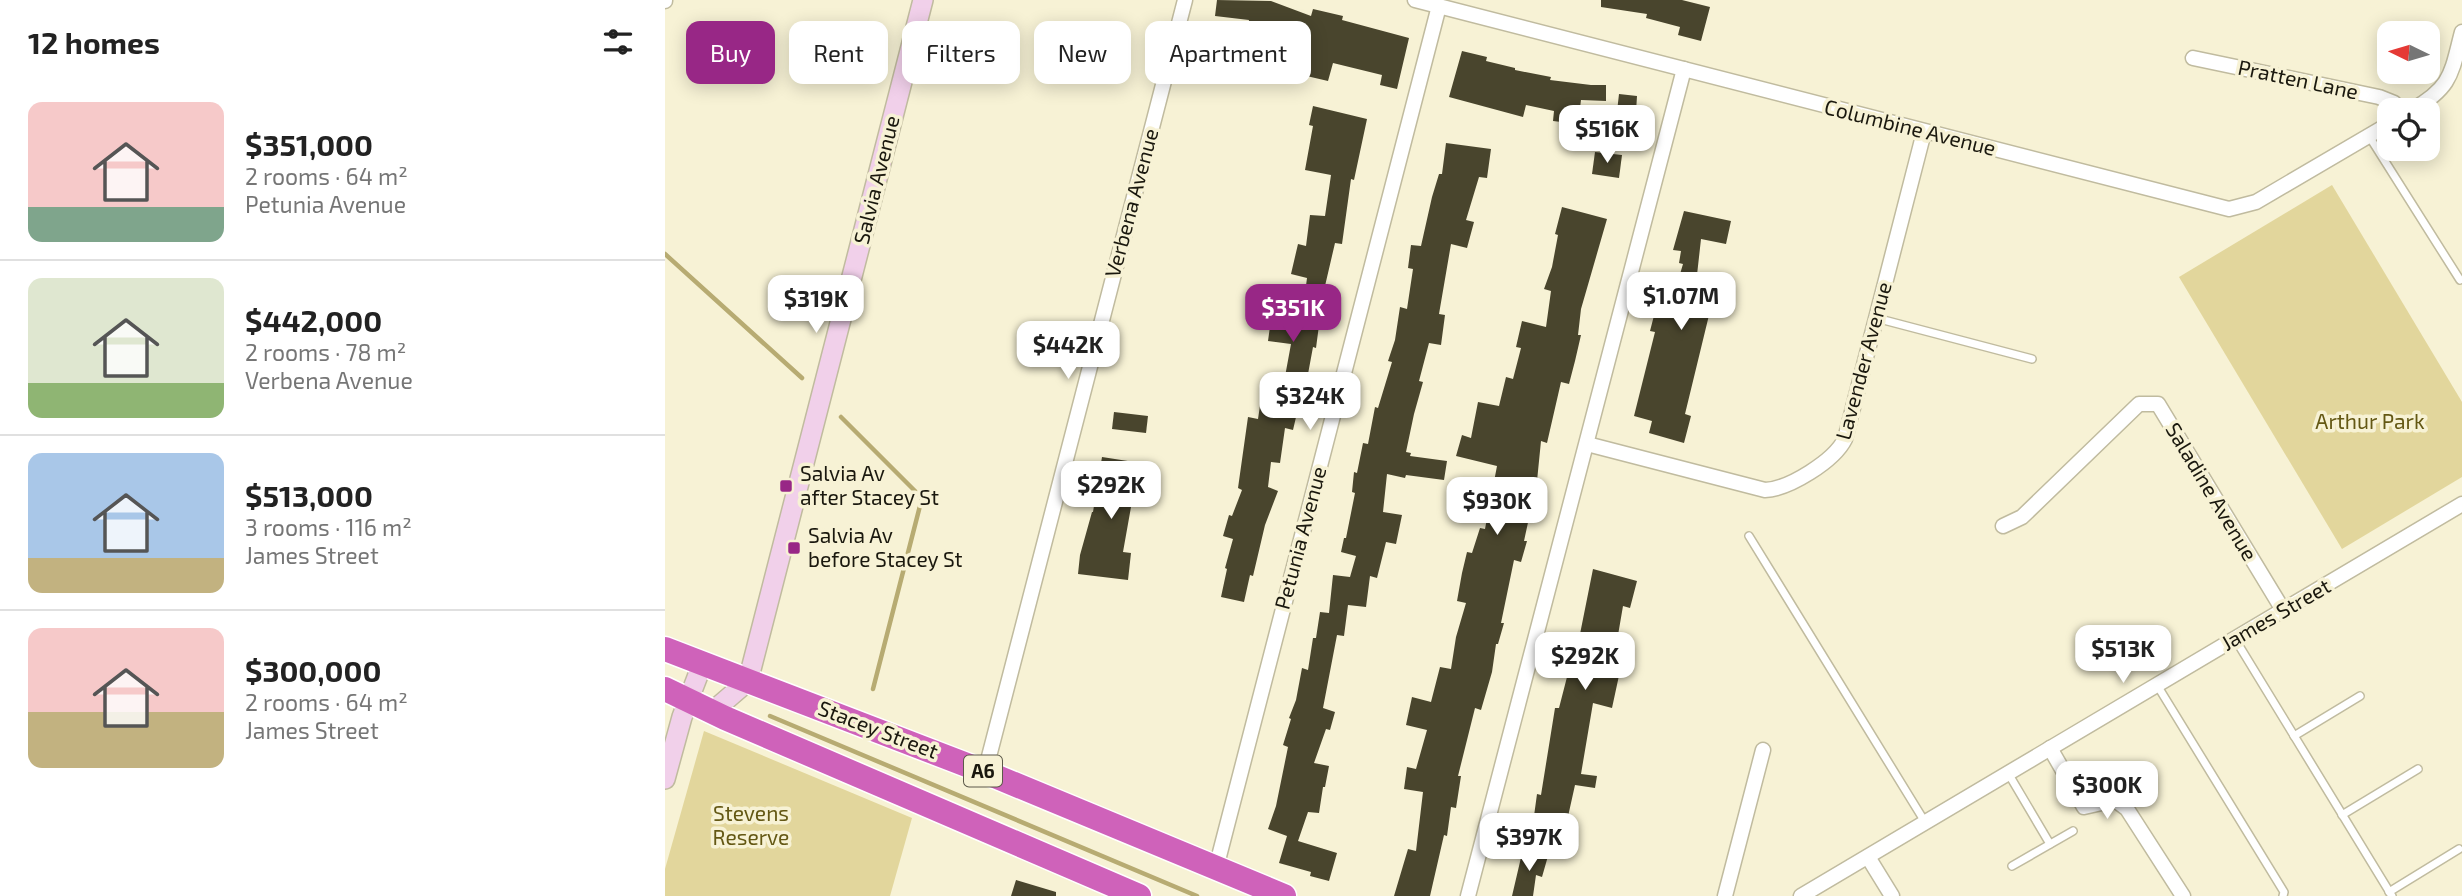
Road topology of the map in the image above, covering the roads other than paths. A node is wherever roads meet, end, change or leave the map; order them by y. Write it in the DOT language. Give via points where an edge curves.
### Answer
graph roads {
  1 [pos="923,0"];
  2 [pos="1185,0"];
  3 [pos="1415,0"];
  4 [pos="1439,6"];
  5 [pos="2462,32"];
  6 [pos="2193,58"];
  7 [pos="1684,69"];
  8 [pos="2382,98"];
  9 [pos="2429,98"];
  10 [pos="1924,131"];
  11 [pos="2377,131"];
  12 [pos="2369,136"];
  13 [pos="2460,280"];
  14 [pos="1876,318"];
  15 [pos="2032,359"];
  16 [pos="1587,444"];
  17 [pos="2462,504"];
  18 [pos="2003,526"];
  19 [pos="1749,536"];
  20 [pos="2283,610"];
  21 [pos="2234,639"];
  22 [pos="665,649"];
  23 [pos="703,662"];
  24 [pos="748,681"];
  25 [pos="2157,685"];
  26 [pos="665,689"];
  27 [pos="2360,696"];
  28 [pos="688,700"];
  29 [pos="712,712"];
  30 [pos="2294,736"];
  31 [pos="2050,748"];
  32 [pos="1763,750"];
  33 [pos="2418,769"];
  34 [pos="985,772"];
  35 [pos="2008,774"];
  36 [pos="665,779"];
  37 [pos="2342,815"];
  38 [pos="1926,823"];
  39 [pos="2073,831"];
  40 [pos="2050,844"];
  41 [pos="2459,849"];
  42 [pos="1868,857"];
  43 [pos="2012,866"];
  44 [pos="1216,867"];
  45 [pos="2390,894"];
  46 [pos="1139,896"];
  47 [pos="1284,896"];
  48 [pos="1468,896"];
  49 [pos="1725,896"];
  50 [pos="1801,896"];
  51 [pos="1892,896"];
  52 [pos="2183,896"];
  53 [pos="2283,896"];
  1 -- 24 [label="street, Salvia Avenue"];
  2 -- 34 [label="street, Verbena Avenue"];
  3 -- 4 [label="street, Columbine Avenue"];
  4 -- 7 [label="street, Columbine Avenue"];
  4 -- 44 [label="street, Petunia Avenue"];
  5 -- 9 [label="street" via="2451,74"];
  6 -- 8 [label="street, Pratten Lane"];
  7 -- 10 [label="street, Columbine Avenue"];
  7 -- 16 [label="street"];
  10 -- 12 [label="street, Columbine Avenue" via="2229,209 2256,202"];
  10 -- 14 [label="street, Lavender Avenue"];
  11 -- 12 [label="street, Columbine Avenue"];
  12 -- 13 [label="lane"];
  14 -- 15 [label="lane"];
  14 -- 16 [label="street, Lavender Avenue" via="1840,449 1782,488 1757,489"];
  16 -- 48 [label="street"];
  17 -- 20 [label="street, James Street"];
  18 -- 20 [label="street, Saladine Avenue" via="2022,517 2139,404 2158,404"];
  19 -- 38 [label="lane"];
  20 -- 21 [label="street, James Street"];
  21 -- 25 [label="street, James Street"];
  21 -- 30 [label="lane"];
  22 -- 23 [label="highway, Stacey Street / A6"];
  23 -- 24 [label="highway, Stacey Street / A6"];
  23 -- 28 [label="street"];
  24 -- 29 [label="street"];
  24 -- 34 [label="highway, Stacey Street / A6"];
  25 -- 31 [label="street, James Street"];
  25 -- 53 [label="lane"];
  26 -- 28 [label="highway, A6"];
  27 -- 30 [label="lane"];
  28 -- 29 [label="highway, A6"];
  28 -- 36 [label="street"];
  29 -- 46 [label="highway, A6"];
  30 -- 37 [label="lane"];
  31 -- 35 [label="street, James Street"];
  31 -- 52 [label="street" via="2084,807 2115,800 2127,809"];
  32 -- 49 [label="street"];
  33 -- 37 [label="lane"];
  34 -- 44 [label="highway, Stacey Street / A6"];
  35 -- 38 [label="street, James Street"];
  35 -- 40 [label="lane"];
  37 -- 45 [label="lane"];
  38 -- 42 [label="street, James Street"];
  39 -- 40 [label="lane"];
  40 -- 43 [label="lane"];
  41 -- 45 [label="lane"];
  42 -- 50 [label="street, James Street"];
  42 -- 51 [label="street"];
  44 -- 47 [label="highway, Stacey Street / A6"];
}
